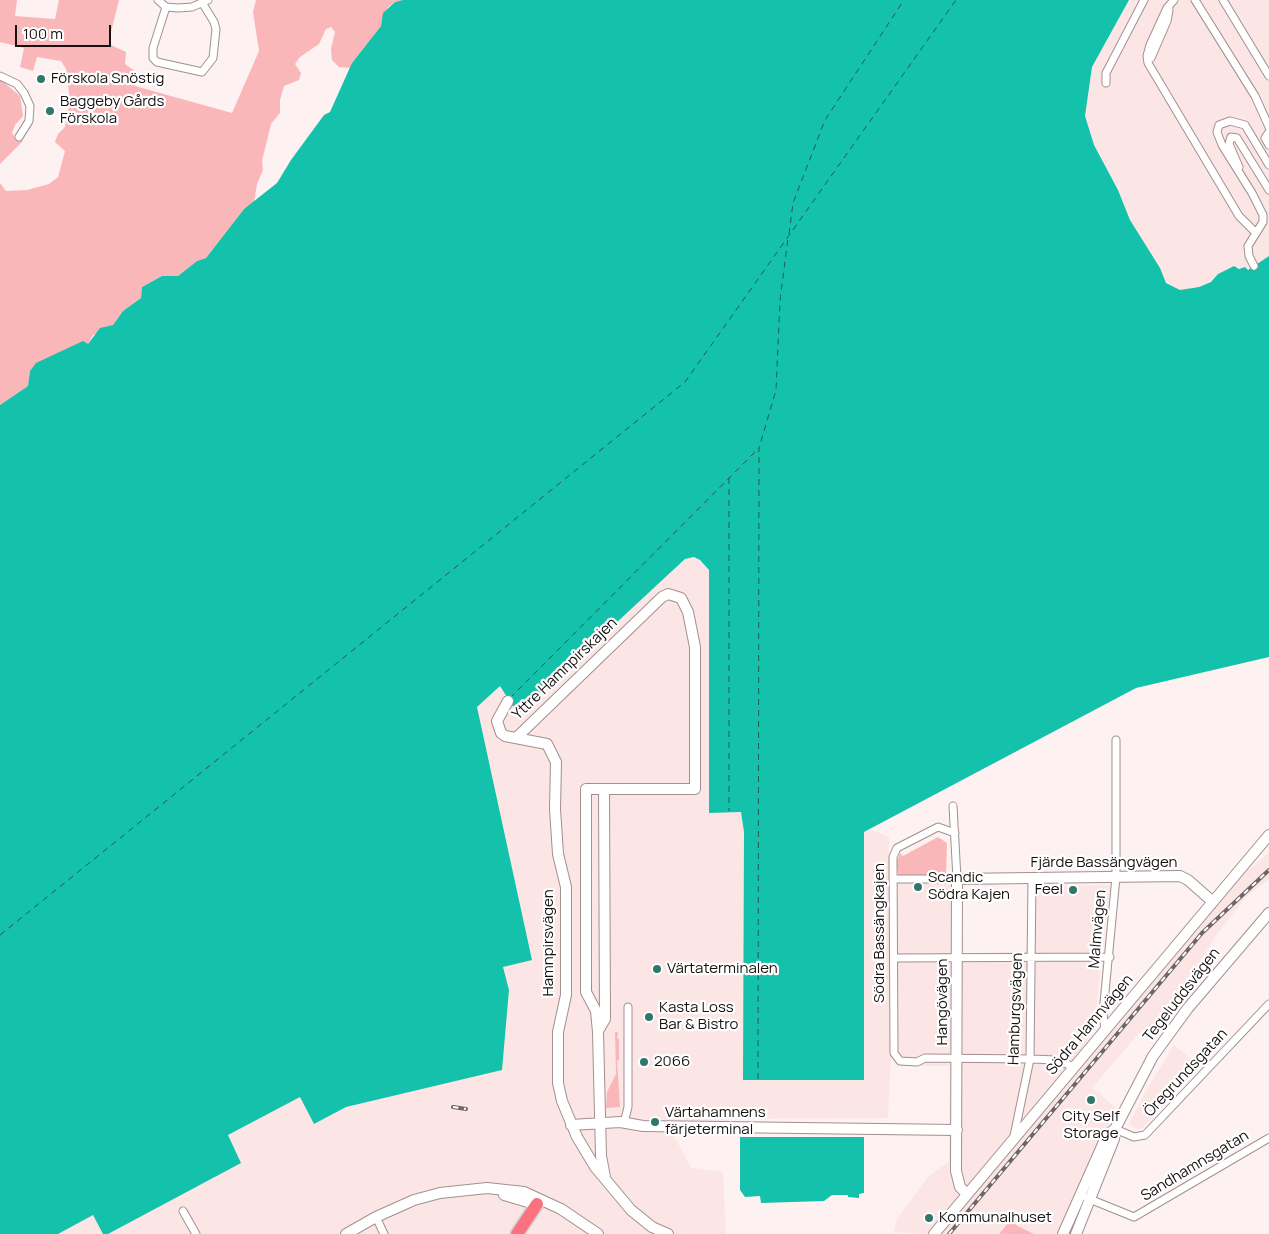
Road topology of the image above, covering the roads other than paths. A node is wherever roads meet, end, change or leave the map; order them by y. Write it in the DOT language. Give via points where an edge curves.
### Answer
graph roads {
  1 [pos="158,0"];
  2 [pos="1144,0"];
  3 [pos="1173,0"];
  4 [pos="1195,0"];
  5 [pos="1222,0"];
  6 [pos="206,2"];
  7 [pos="166,7"];
  8 [pos="0,76"];
  9 [pos="1269,76"];
  10 [pos="1106,83"];
  11 [pos="1269,127"];
  12 [pos="1267,135"];
  13 [pos="19,136"];
  14 [pos="1269,145"];
  15 [pos="1269,165"];
  16 [pos="1242,176"];
  17 [pos="1269,190"];
  18 [pos="1256,233"];
  19 [pos="1254,266"];
  20 [pos="508,700"];
  21 [pos="516,738"];
  22 [pos="1116,740"];
  23 [pos="604,789"];
  24 [pos="695,789"];
  25 [pos="953,806"];
  26 [pos="955,833"];
  27 [pos="1269,835"];
  28 [pos="1116,877"];
  29 [pos="1032,878"];
  30 [pos="894,879"];
  31 [pos="957,879"];
  32 [pos="1213,902"];
  33 [pos="1269,913"];
  34 [pos="1032,957"];
  35 [pos="1110,957"];
  36 [pos="894,958"];
  37 [pos="958,958"];
  38 [pos="1269,1004"];
  39 [pos="628,1006"];
  40 [pos="1105,1031"];
  41 [pos="598,1032"];
  42 [pos="958,1058"];
  43 [pos="1030,1059"];
  44 [pos="1074,1067"];
  45 [pos="620,1122"];
  46 [pos="571,1125"];
  47 [pos="601,1125"];
  48 [pos="1115,1129"];
  49 [pos="958,1130"];
  50 [pos="576,1137"];
  51 [pos="1269,1138"];
  52 [pos="1014,1139"];
  53 [pos="605,1177"];
  54 [pos="967,1194"];
  55 [pos="1079,1194"];
  56 [pos="1090,1199"];
  57 [pos="539,1202"];
  58 [pos="183,1211"];
  59 [pos="376,1217"];
  60 [pos="196,1234"];
  61 [pos="346,1234"];
  62 [pos="384,1234"];
  63 [pos="517,1234"];
  64 [pos="590,1234"];
  65 [pos="598,1234"];
  66 [pos="667,1234"];
  67 [pos="934,1234"];
  68 [pos="1063,1234"];
  69 [pos="1076,1234"];
  1 -- 7 [label="street"];
  2 -- 10 [label="street" via="1106,72"];
  3 -- 18 [label="street" via="1148,52 1148,63 1239,216"];
  4 -- 11 [label="street" via="1255,96"];
  5 -- 9 [label="street"];
  6 -- 7 [label="street" via="192,7"];
  6 -- 7 [label="street" via="216,29 213,58 202,72 157,62 153,58"];
  8 -- 13 [label="street" via="17,84 30,106 29,121"];
  12 -- 14 [label="street"];
  15 -- 16 [label="street" via="1245,125 1224,122 1219,125 1219,139"];
  16 -- 17 [label="street" via="1229,144 1230,137 1237,138"];
  16 -- 18 [label="street" via="1263,216"];
  18 -- 19 [label="street" via="1248,246"];
  20 -- 21 [label="main road, Yttre Hamnpirskajen" via="499,714 498,726 505,736"];
  21 -- 24 [label="main road, Yttre Hamnpirskajen" via="662,597 677,595 688,612 695,647"];
  21 -- 46 [label="main road, Hamnpirsvägen" via="544,743 550,747 556,762 558,854 566,887 566,995 558,1032 558,1083"];
  22 -- 28 [label="street, Malmvägen"];
  23 -- 24 [label="main road, Hamnpirsvägen"];
  23 -- 41 [label="main road, Hamnpirsvägen" via="605,1019"];
  23 -- 41 [label="main road, Hamnpirsvägen" via="586,789 586,992 596,1011"];
  25 -- 26 [label="street, Hangövägen"];
  26 -- 30 [label="street, Södra Bassängkajen" via="938,827 897,848 893,856"];
  26 -- 31 [label="street, Hangövägen"];
  27 -- 32 [label="main road, Södra Hamnvägen"];
  28 -- 29 [label="main road, Fjärde Bassängvägen"];
  28 -- 32 [label="main road, Fjärde Bassängvägen" via="1180,876"];
  28 -- 35 [label="street, Malmvägen"];
  29 -- 31 [label="main road, Fjärde Bassängvägen"];
  29 -- 34 [label="street, Hamburgsvägen"];
  30 -- 31 [label="street"];
  30 -- 36 [label="street, Södra Bassängkajen"];
  31 -- 37 [label="main road, Hangövägen"];
  32 -- 40 [label="main road, Södra Hamnvägen"];
  33 -- 48 [label="main road, Tegeluddsvägen" via="1172,1028"];
  34 -- 35 [label="street"];
  34 -- 37 [label="street"];
  34 -- 43 [label="street, Hamburgsvägen"];
  35 -- 40 [label="street, Malmvägen" via="1103,1013"];
  36 -- 37 [label="street"];
  36 -- 42 [label="street, Södra Bassängkajen" via="894,1053 900,1061 909,1062 925,1058"];
  37 -- 42 [label="main road, Hangövägen"];
  38 -- 48 [label="street, Öregrundsgatan" via="1145,1136 1134,1137"];
  39 -- 45 [label="street" via="628,1107 625,1119"];
  40 -- 44 [label="main road, Södra Hamnvägen"];
  41 -- 47 [label="main road, Hamnpirsvägen"];
  42 -- 43 [label="street"];
  42 -- 49 [label="main road, Hangövägen"];
  43 -- 44 [label="street" via="1055,1060"];
  43 -- 52 [label="street, Hamburgsvägen"];
  44 -- 52 [label="main road, Södra Hamnvägen"];
  45 -- 47 [label="main road"];
  45 -- 49 [label="main road" via="643,1126"];
  46 -- 47 [label="main road"];
  46 -- 50 [label="main road, Hamnpirsvägen"];
  47 -- 50 [label="main road"];
  47 -- 53 [label="main road, Hamnpirsvägen" via="600,1156"];
  48 -- 55 [label="main road, Tegeluddsvägen" via="1107,1135"];
  48 -- 56 [label="main road, Tegeluddsvägen"];
  49 -- 54 [label="main road, Hangövägen" via="958,1180"];
  50 -- 53 [label="main road, Hamnpirsvägen"];
  51 -- 56 [label="street, Sandhamnsgatan" via="1134,1217"];
  52 -- 54 [label="main road, Södra Hamnvägen"];
  53 -- 66 [label="main road, Hamnpirsvägen" via="631,1210"];
  54 -- 67 [label="main road, Södra Hamnvägen"];
  55 -- 56 [label="street"];
  55 -- 68 [label="main road, Tegeluddsvägen"];
  56 -- 69 [label="main road, Tegeluddsvägen"];
  57 -- 59 [label="main road" via="466,1190 425,1197"];
  57 -- 63 [label="highway"];
  57 -- 64 [label="main road"];
  57 -- 65 [label="main road" via="561,1209"];
  58 -- 60 [label="street"];
  59 -- 61 [label="main road"];
  59 -- 62 [label="street"];
}
